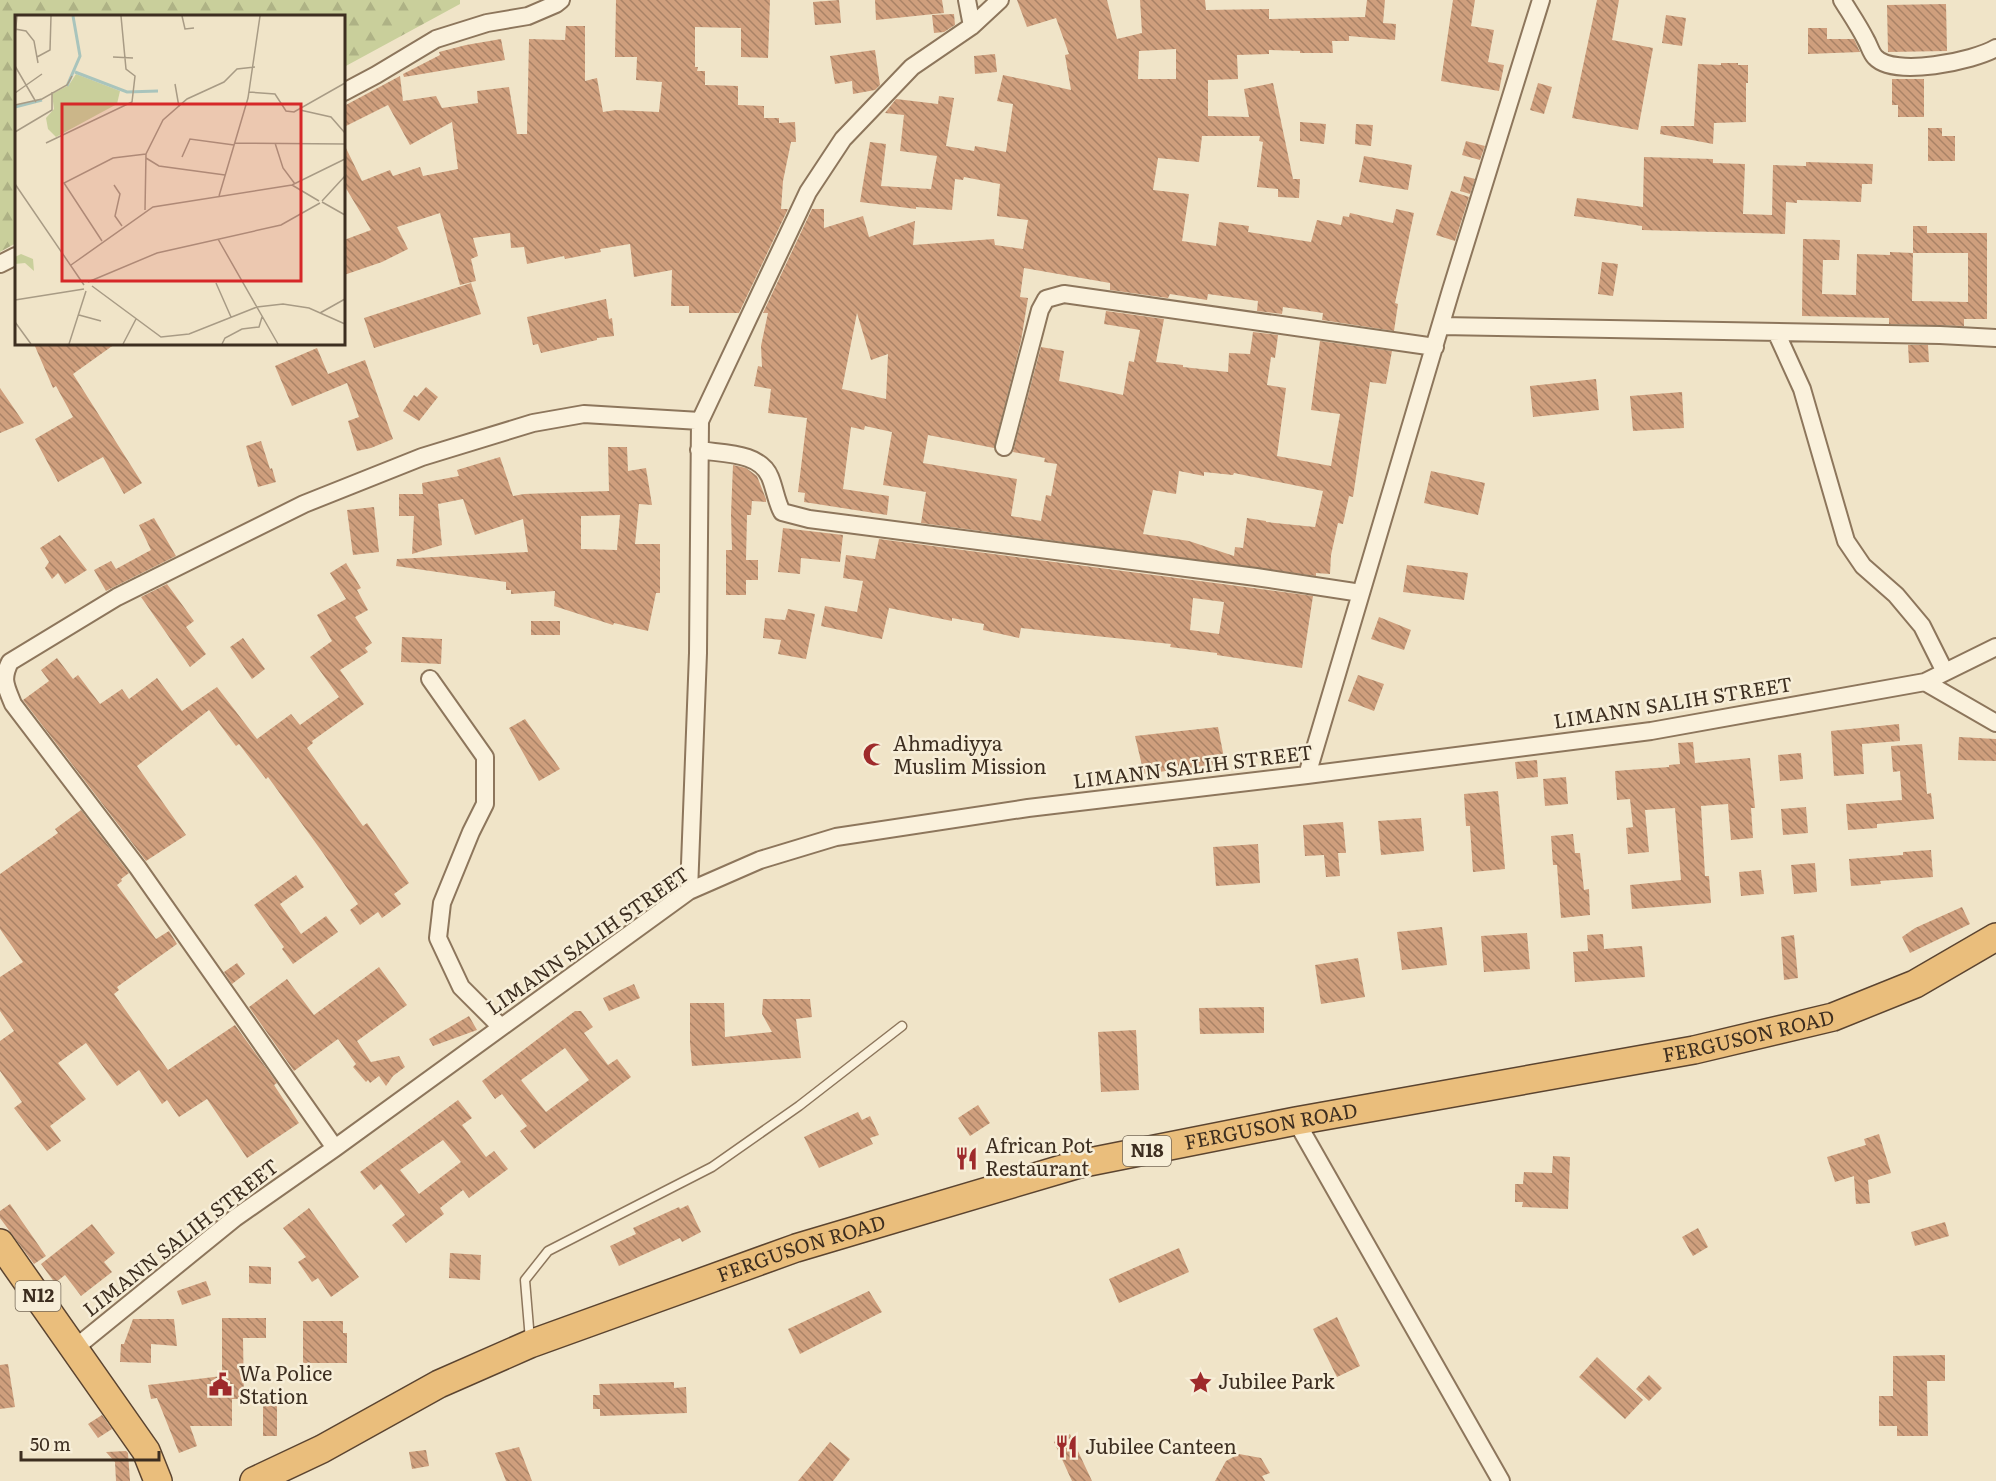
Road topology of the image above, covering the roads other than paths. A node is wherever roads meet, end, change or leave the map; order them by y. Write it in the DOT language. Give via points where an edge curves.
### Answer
graph roads {
  1 [pos="561,0"];
  2 [pos="967,0"];
  3 [pos="1000,0"];
  4 [pos="1541,0"];
  5 [pos="1842,0"];
  6 [pos="972,26"];
  7 [pos="1994,53"];
  8 [pos="345,91"];
  9 [pos="15,256"];
  10 [pos="0,264"];
  11 [pos="1441,326"];
  12 [pos="1776,332"];
  13 [pos="1996,338"];
  14 [pos="1435,347"];
  15 [pos="700,421"];
  16 [pos="1005,447"];
  17 [pos="699,450"];
  18 [pos="1361,593"];
  19 [pos="1996,647"];
  20 [pos="1945,672"];
  21 [pos="430,680"];
  22 [pos="1924,682"];
  23 [pos="1996,723"];
  24 [pos="1307,775"];
  25 [pos="689,891"];
  26 [pos="1996,937"];
  27 [pos="902,1026"];
  28 [pos="501,1027"];
  29 [pos="1296,1121"];
  30 [pos="335,1148"];
  31 [pos="0,1243"];
  32 [pos="530,1344"];
  33 [pos="75,1348"];
  34 [pos="322,1449"];
  35 [pos="146,1451"];
  36 [pos="158,1481"];
  37 [pos="177,1481"];
  38 [pos="254,1481"];
  39 [pos="287,1481"];
  40 [pos="1501,1481"];
  1 -- 8 [label="street" via="528,16 487,23 436,39"];
  2 -- 6 [label="street"];
  3 -- 6 [label="street"];
  4 -- 11 [label="street"];
  5 -- 7 [label="street" via="1874,57 1886,64 1938,65"];
  6 -- 15 [label="street" via="912,67 843,139 808,192"];
  9 -- 10 [label="street"];
  11 -- 12 [label="street"];
  11 -- 14 [label="street"];
  12 -- 13 [label="street"];
  12 -- 20 [label="street" via="1802,389 1846,541 1863,566 1896,595 1922,626"];
  14 -- 16 [label="street" via="1064,294 1046,299 1040,310"];
  14 -- 18 [label="street"];
  15 -- 17 [label="street"];
  15 -- 30 [label="street" via="584,414 533,423 422,457 293,509 117,597 10,662 4,675 13,704 138,868"];
  17 -- 18 [label="street" via="752,458 763,465 770,477 782,512 809,519"];
  17 -- 25 [label="street" via="698,653"];
  18 -- 24 [label="street"];
  19 -- 20 [label="street, LIMANN SALIH STREET"];
  20 -- 22 [label="street, LIMANN SALIH STREET"];
  21 -- 28 [label="street" via="484,757 484,804 442,903 438,938 461,987"];
  22 -- 23 [label="street"];
  22 -- 24 [label="street, LIMANN SALIH STREET" via="1651,731"];
  24 -- 25 [label="street, LIMANN SALIH STREET" via="1028,808 836,837 760,860"];
  25 -- 28 [label="street, LIMANN SALIH STREET"];
  26 -- 29 [label="highway, FERGUSON ROAD / N18" via="1915,984 1833,1017 1694,1050"];
  27 -- 32 [label="lane" via="712,1167 548,1251 525,1280"];
  28 -- 30 [label="street, LIMANN SALIH STREET"];
  29 -- 32 [label="highway, FERGUSON ROAD / N18" via="1068,1168 796,1248"];
  29 -- 40 [label="street"];
  30 -- 33 [label="street, LIMANN SALIH STREET" via="235,1218"];
  31 -- 33 [label="highway, N12"];
  32 -- 34 [label="highway, FERGUSON ROAD / N18" via="440,1384"];
  33 -- 35 [label="highway, N12"];
  34 -- 38 [label="highway, FERGUSON ROAD / N18"];
  34 -- 39 [label="highway, FERGUSON ROAD / N18"];
  35 -- 36 [label="highway, N12"];
  35 -- 37 [label="highway, N12"];
}
